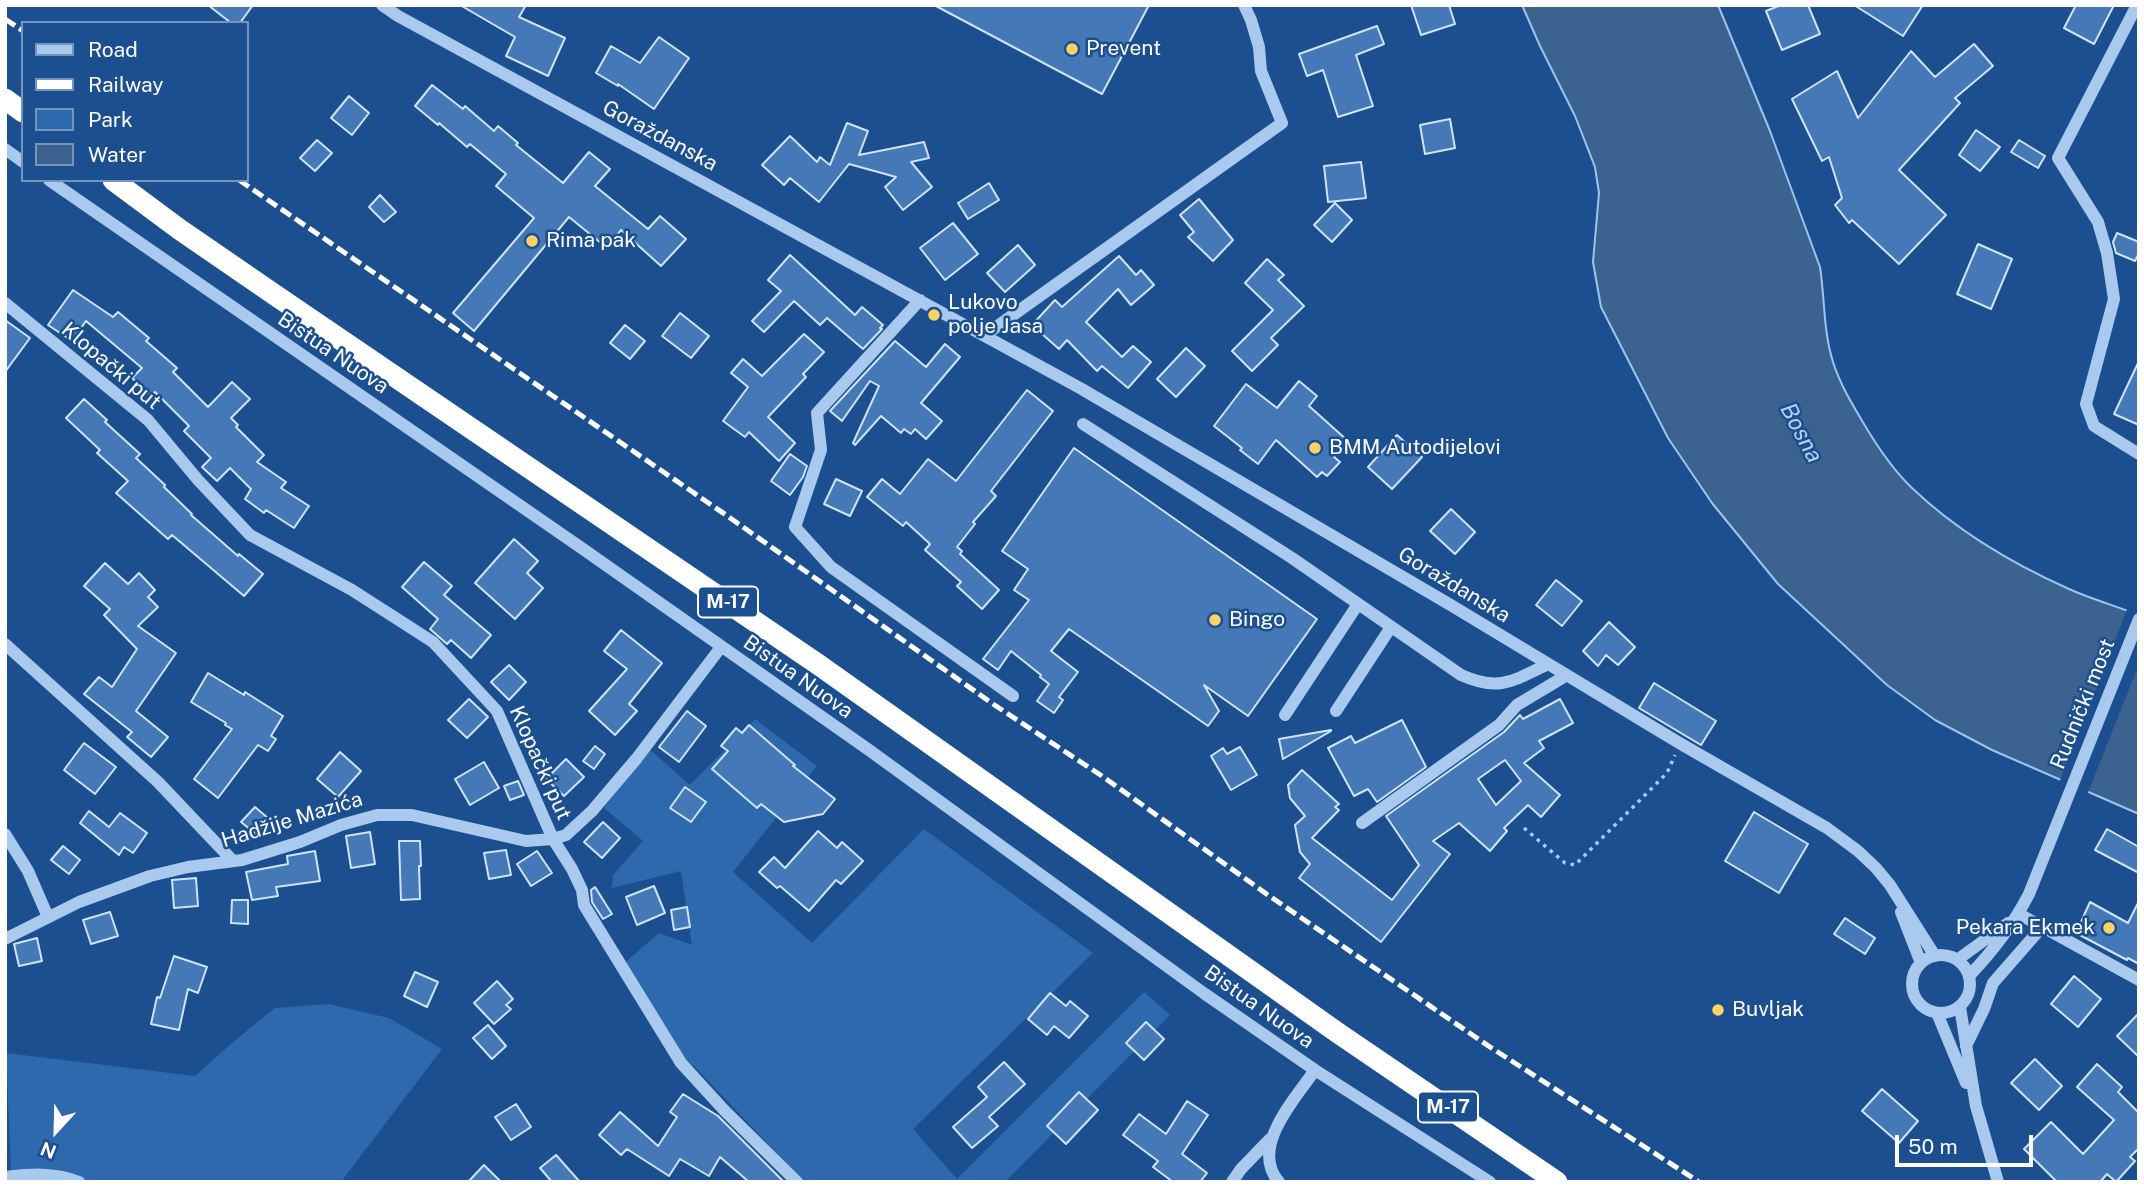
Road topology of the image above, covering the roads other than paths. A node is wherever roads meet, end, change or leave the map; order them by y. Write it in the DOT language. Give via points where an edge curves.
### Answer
graph roads {
  1 [pos="382,5"];
  2 [pos="407,5"];
  3 [pos="1244,5"];
  4 [pos="2137,5"];
  5 [pos="398,16"];
  6 [pos="5,99"];
  7 [pos="21,111"];
  8 [pos="5,149"];
  9 [pos="21,161"];
  10 [pos="52,182"];
  11 [pos="116,182"];
  12 [pos="920,300"];
  13 [pos="5,303"];
  14 [pos="985,335"];
  15 [pos="1083,424"];
  16 [pos="2139,454"];
  17 [pos="1358,604"];
  18 [pos="2139,620"];
  19 [pos="1391,627"];
  20 [pos="5,644"];
  21 [pos="721,647"];
  22 [pos="1548,664"];
  23 [pos="1567,675"];
  24 [pos="1013,696"];
  25 [pos="1336,711"];
  26 [pos="1285,715"];
  27 [pos="1362,823"];
  28 [pos="5,834"];
  29 [pos="553,839"];
  30 [pos="233,861"];
  31 [pos="1890,885"];
  32 [pos="2019,914"];
  33 [pos="48,917"];
  34 [pos="2042,927"];
  35 [pos="5,939"];
  36 [pos="1935,956"];
  37 [pos="1957,960"];
  38 [pos="1921,963"];
  39 [pos="1969,976"];
  40 [pos="2139,980"];
  41 [pos="1960,1007"];
  42 [pos="1937,1013"];
  43 [pos="1966,1046"];
  44 [pos="1315,1070"];
  45 [pos="1976,1106"];
  46 [pos="1270,1139"];
  47 [pos="5,1177"];
  48 [pos="79,1182"];
  49 [pos="797,1182"];
  50 [pos="1232,1182"];
  51 [pos="1279,1182"];
  52 [pos="1490,1182"];
  53 [pos="1557,1182"];
  54 [pos="1998,1182"];
  1 -- 5 [label="street, Goraždanska"];
  2 -- 5 [label="street"];
  3 -- 14 [label="street" via="1259,47 1261,71 1282,123"];
  4 -- 16 [label="street" via="2058,158 2098,222 2114,299 2086,404 2094,426"];
  5 -- 12 [label="street, Goraždanska"];
  6 -- 7 [label="highway"];
  8 -- 9 [label="street"];
  10 -- 21 [label="street, Bistua Nuova"];
  11 -- 53 [label="highway, M-17" via="221,259 820,665 1327,1025"];
  12 -- 14 [label="street, Goraždanska"];
  12 -- 24 [label="street" via="817,413 821,450 795,527 831,567"];
  13 -- 29 [label="street, Klopački put" via="148,420 250,535 352,590 433,642 497,711"];
  14 -- 22 [label="street, Goraždanska"];
  15 -- 17 [label="street"];
  17 -- 19 [label="street"];
  17 -- 26 [label="street"];
  18 -- 32 [label="street, Rudnički most"];
  19 -- 22 [label="street" via="1478,682 1504,683"];
  19 -- 25 [label="street"];
  20 -- 30 [label="street" via="158,782"];
  21 -- 29 [label="street" via="592,811 566,835"];
  21 -- 44 [label="street, Bistua Nuova"];
  22 -- 23 [label="street, Goraždanska"];
  23 -- 27 [label="street" via="1517,705 1499,725"];
  23 -- 31 [label="street, Goraždanska" via="1827,828 1858,851"];
  28 -- 33 [label="street"];
  29 -- 30 [label="street, Hadžije Mazića" via="526,841 412,815 377,815"];
  29 -- 49 [label="street, Klopački put" via="582,890 584,905 681,1063"];
  30 -- 33 [label="street, Hadžije Mazića" via="150,876"];
  31 -- 36 [label="street, Goraždanska"];
  31 -- 38 [label="street, Goraždanska"];
  32 -- 34 [label="street"];
  32 -- 37 [label="street"];
  32 -- 39 [label="street"];
  33 -- 35 [label="street, Hadžije Mazića"];
  34 -- 40 [label="street"];
  34 -- 43 [label="street" via="1993,983"];
  36 -- 37 [label="street"];
  36 -- 38 [label="street"];
  37 -- 39 [label="street"];
  38 -- 42 [label="street" via="1911,979 1914,998"];
  39 -- 41 [label="street" via="1968,994"];
  41 -- 42 [label="street"];
  41 -- 43 [label="street"];
  42 -- 45 [label="street"];
  43 -- 45 [label="street"];
  44 -- 46 [label="street"];
  44 -- 52 [label="street, Bistua Nuova"];
  45 -- 54 [label="street"];
  46 -- 50 [label="street"];
  46 -- 51 [label="street" via="1268,1160"];
  47 -- 48 [label="street" via="34,1174"];
}
